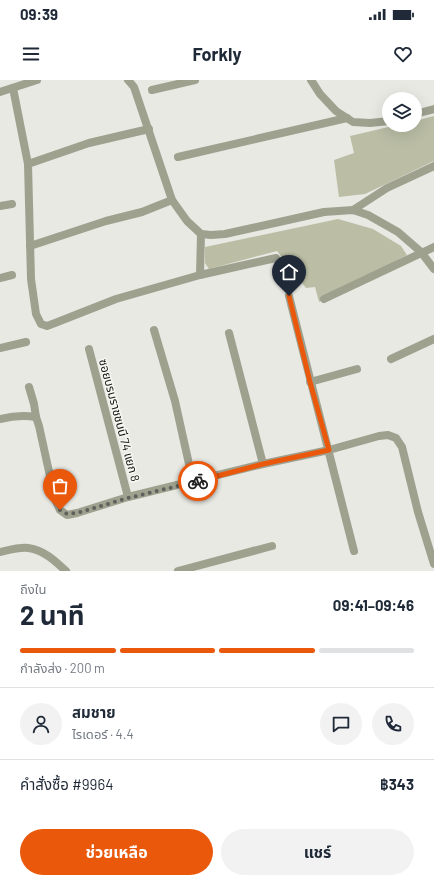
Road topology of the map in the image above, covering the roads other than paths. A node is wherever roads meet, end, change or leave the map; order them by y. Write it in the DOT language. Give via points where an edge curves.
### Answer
graph roads {
  1 [pos="37,80"];
  2 [pos="128,80"];
  3 [pos="195,80"];
  4 [pos="311,80"];
  5 [pos="13,88"];
  6 [pos="152,90"];
  7 [pos="0,92"];
  8 [pos="434,109"];
  9 [pos="422,112"];
  10 [pos="347,118"];
  11 [pos="382,122"];
  12 [pos="149,130"];
  13 [pos="178,157"];
  14 [pos="28,164"];
  15 [pos="434,166"];
  16 [pos="172,200"];
  17 [pos="12,204"];
  18 [pos="0,206"];
  19 [pos="353,210"];
  20 [pos="201,234"];
  21 [pos="30,246"];
  22 [pos="434,247"];
  23 [pos="421,252"];
  24 [pos="276,258"];
  25 [pos="434,269"];
  26 [pos="12,275"];
  27 [pos="200,275"];
  28 [pos="0,278"];
  29 [pos="289,296"];
  30 [pos="324,299"];
  31 [pos="154,330"];
  32 [pos="229,333"];
  33 [pos="434,339"];
  34 [pos="26,342"];
  35 [pos="0,348"];
  36 [pos="90,349"];
  37 [pos="390,359"];
  38 [pos="357,369"];
  39 [pos="310,382"];
  40 [pos="29,387"];
  41 [pos="36,417"];
  42 [pos="0,419"];
  43 [pos="329,450"];
  44 [pos="263,464"];
  45 [pos="193,482"];
  46 [pos="128,498"];
  47 [pos="272,546"];
  48 [pos="354,551"];
  49 [pos="0,552"];
  50 [pos="434,564"];
  51 [pos="66,571"];
  52 [pos="178,571"];
  1 -- 5 [label="street"];
  2 -- 12 [label="street" via="134,87"];
  3 -- 6 [label="street"];
  4 -- 10 [label="street" via="336,111"];
  5 -- 7 [label="street"];
  5 -- 14 [label="street"];
  8 -- 9 [label="street"];
  10 -- 11 [label="street" via="353,122"];
  10 -- 13 [label="street"];
  12 -- 14 [label="street" via="89,143"];
  12 -- 16 [label="street"];
  14 -- 21 [label="street"];
  15 -- 19 [label="street" via="387,188"];
  16 -- 20 [label="street" via="187,221"];
  16 -- 21 [label="street" via="142,212"];
  17 -- 18 [label="street"];
  19 -- 20 [label="street" via="324,212 225,234"];
  19 -- 23 [label="street" via="368,215 398,232"];
  20 -- 27 [label="street"];
  21 -- 27 [label="street" via="36,314 40,324 47,326 116,299"];
  22 -- 23 [label="street"];
  23 -- 25 [label="street"];
  23 -- 30 [label="street"];
  24 -- 27 [label="street"];
  26 -- 28 [label="street"];
  29 -- 39 [label="street"];
  31 -- 45 [label="street" via="175,401"];
  32 -- 44 [label="street"];
  33 -- 37 [label="street"];
  34 -- 35 [label="street"];
  36 -- 46 [label="street, ซอยบรมราชชนนี 74 แยก 8"];
  38 -- 39 [label="street"];
  39 -- 43 [label="street"];
  40 -- 41 [label="street"];
  41 -- 42 [label="street" via="26,415"];
  41 -- 46 [label="street" via="55,499 60,510 67,514 77,513"];
  43 -- 44 [label="street"];
  43 -- 48 [label="street"];
  43 -- 50 [label="street" via="379,436 396,438 402,447"];
  44 -- 45 [label="street"];
  45 -- 46 [label="street"];
  47 -- 52 [label="street"];
  49 -- 51 [label="street" via="27,548 42,552"];
}
